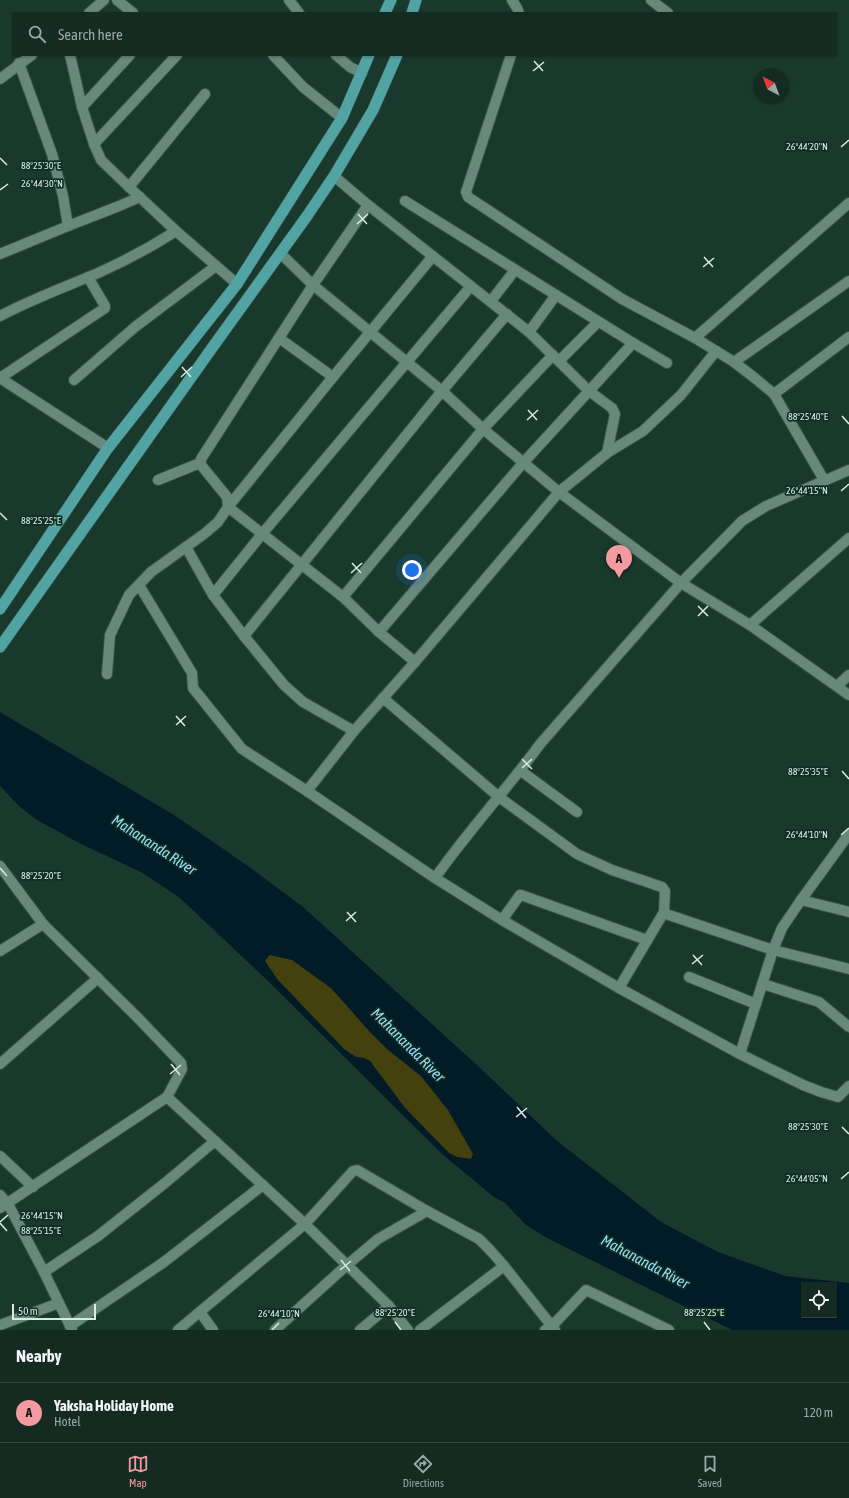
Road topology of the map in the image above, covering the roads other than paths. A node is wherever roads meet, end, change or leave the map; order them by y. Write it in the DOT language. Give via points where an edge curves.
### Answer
graph roads {
  1 [pos="117,0"];
  2 [pos="289,0"];
  3 [pos="391,0"];
  4 [pos="416,0"];
  5 [pos="512,0"];
  6 [pos="651,0"];
  7 [pos="99,2"];
  8 [pos="90,12"];
  9 [pos="132,12"];
  10 [pos="298,12"];
  11 [pos="386,12"];
  12 [pos="412,12"];
  13 [pos="519,12"];
  14 [pos="667,12"];
  15 [pos="31,56"];
  16 [pos="70,56"];
  17 [pos="129,56"];
  18 [pos="176,56"];
  19 [pos="275,56"];
  20 [pos="337,56"];
  21 [pos="369,56"];
  22 [pos="397,56"];
  23 [pos="511,56"];
  24 [pos="19,64"];
  25 [pos="362,74"];
  26 [pos="0,79"];
  27 [pos="205,94"];
  28 [pos="82,107"];
  29 [pos="342,118"];
  30 [pos="94,144"];
  31 [pos="334,176"];
  32 [pos="128,187"];
  33 [pos="140,197"];
  34 [pos="405,201"];
  35 [pos="849,203"];
  36 [pos="368,205"];
  37 [pos="68,226"];
  38 [pos="176,231"];
  39 [pos="0,254"];
  40 [pos="281,254"];
  41 [pos="433,256"];
  42 [pos="216,266"];
  43 [pos="515,270"];
  44 [pos="88,277"];
  45 [pos="849,281"];
  46 [pos="237,284"];
  47 [pos="313,285"];
  48 [pos="471,286"];
  49 [pos="556,295"];
  50 [pos="491,301"];
  51 [pos="507,314"];
  52 [pos="0,316"];
  53 [pos="598,322"];
  54 [pos="370,332"];
  55 [pos="529,332"];
  56 [pos="849,337"];
  57 [pos="279,338"];
  58 [pos="695,338"];
  59 [pos="633,343"];
  60 [pos="716,351"];
  61 [pos="556,358"];
  62 [pos="406,362"];
  63 [pos="734,362"];
  64 [pos="667,363"];
  65 [pos="333,377"];
  66 [pos="74,380"];
  67 [pos="442,391"];
  68 [pos="589,391"];
  69 [pos="774,394"];
  70 [pos="483,429"];
  71 [pos="108,448"];
  72 [pos="607,452"];
  73 [pos="200,462"];
  74 [pos="523,463"];
  75 [pos="849,470"];
  76 [pos="158,480"];
  77 [pos="824,480"];
  78 [pos="559,492"];
  79 [pos="228,507"];
  80 [pos="262,534"];
  81 [pos="849,538"];
  82 [pos="186,547"];
  83 [pos="301,564"];
  84 [pos="681,582"];
  85 [pos="139,585"];
  86 [pos="213,595"];
  87 [pos="343,597"];
  88 [pos="0,609"];
  89 [pos="750,625"];
  90 [pos="379,632"];
  91 [pos="244,636"];
  92 [pos="0,647"];
  93 [pos="415,662"];
  94 [pos="107,674"];
  95 [pos="849,675"];
  96 [pos="837,686"];
  97 [pos="849,695"];
  98 [pos="383,698"];
  99 [pos="354,731"];
  100 [pos="521,771"];
  101 [pos="307,791"];
  102 [pos="499,797"];
  103 [pos="577,812"];
  104 [pos="849,834"];
  105 [pos="0,866"];
  106 [pos="435,878"];
  107 [pos="4,879"];
  108 [pos="801,900"];
  109 [pos="664,912"];
  110 [pos="849,912"];
  111 [pos="502,920"];
  112 [pos="43,924"];
  113 [pos="647,940"];
  114 [pos="773,950"];
  115 [pos="0,951"];
  116 [pos="849,969"];
  117 [pos="690,977"];
  118 [pos="98,978"];
  119 [pos="763,984"];
  120 [pos="618,988"];
  121 [pos="756,1004"];
  122 [pos="849,1027"];
  123 [pos="740,1054"];
  124 [pos="0,1064"];
  125 [pos="849,1086"];
  126 [pos="166,1097"];
  127 [pos="215,1141"];
  128 [pos="0,1156"];
  129 [pos="263,1185"];
  130 [pos="33,1187"];
  131 [pos="0,1195"];
  132 [pos="4,1206"];
  133 [pos="427,1212"];
  134 [pos="306,1224"];
  135 [pos="347,1265"];
  136 [pos="504,1266"];
  137 [pos="44,1272"];
  138 [pos="59,1303"];
  139 [pos="389,1306"];
  140 [pos="200,1312"];
  141 [pos="0,1325"];
  142 [pos="71,1328"];
  143 [pos="551,1328"];
  144 [pos="178,1330"];
  145 [pos="213,1330"];
  146 [pos="275,1330"];
  147 [pos="360,1330"];
  148 [pos="408,1330"];
  149 [pos="420,1330"];
  150 [pos="669,1330"];
  1 -- 9 [label="street"];
  2 -- 10 [label="street"];
  3 -- 11 [label="highway"];
  4 -- 12 [label="highway"];
  5 -- 13 [label="street"];
  6 -- 14 [label="street"];
  7 -- 8 [label="street"];
  15 -- 24 [label="street"];
  16 -- 28 [label="street"];
  17 -- 28 [label="street"];
  18 -- 30 [label="street"];
  19 -- 29 [label="street" via="303,87"];
  20 -- 25 [label="street"];
  21 -- 25 [label="highway"];
  22 -- 31 [label="highway" via="373,110"];
  23 -- 58 [label="street" via="466,192 468,197 622,299"];
  24 -- 26 [label="street"];
  24 -- 37 [label="street" via="52,154 64,196"];
  25 -- 29 [label="highway"];
  27 -- 32 [label="street"];
  28 -- 30 [label="street"];
  29 -- 46 [label="highway"];
  30 -- 32 [label="street" via="101,160"];
  31 -- 36 [label="street"];
  31 -- 40 [label="highway"];
  32 -- 33 [label="street"];
  33 -- 37 [label="street"];
  33 -- 38 [label="street"];
  34 -- 43 [label="street"];
  35 -- 58 [label="street"];
  36 -- 41 [label="street"];
  36 -- 47 [label="street"];
  37 -- 39 [label="street"];
  38 -- 42 [label="street"];
  38 -- 44 [label="street" via="148,249"];
  40 -- 47 [label="street"];
  40 -- 92 [label="highway"];
  41 -- 48 [label="street"];
  41 -- 54 [label="street"];
  42 -- 46 [label="street"];
  42 -- 66 [label="street" via="135,327"];
  43 -- 49 [label="street"];
  43 -- 50 [label="street"];
  44 -- 52 [label="street"];
  44 -- 71 [label="street" via="105,308 0,378"];
  45 -- 63 [label="street"];
  46 -- 71 [label="highway"];
  47 -- 54 [label="street"];
  47 -- 57 [label="street"];
  48 -- 50 [label="street"];
  48 -- 62 [label="street"];
  49 -- 53 [label="street"];
  49 -- 55 [label="street"];
  50 -- 51 [label="street"];
  51 -- 55 [label="street"];
  51 -- 67 [label="street"];
  53 -- 59 [label="street"];
  53 -- 61 [label="street"];
  54 -- 62 [label="street"];
  54 -- 65 [label="street"];
  55 -- 61 [label="street"];
  56 -- 69 [label="street"];
  57 -- 65 [label="street"];
  57 -- 73 [label="street"];
  58 -- 60 [label="street"];
  59 -- 64 [label="street"];
  59 -- 68 [label="street"];
  60 -- 63 [label="street"];
  60 -- 72 [label="street" via="681,394 643,431"];
  61 -- 68 [label="street"];
  61 -- 70 [label="street"];
  62 -- 67 [label="street"];
  62 -- 80 [label="street"];
  63 -- 69 [label="street"];
  65 -- 79 [label="street"];
  67 -- 70 [label="street"];
  67 -- 83 [label="street"];
  68 -- 72 [label="street" via="614,412"];
  68 -- 74 [label="street"];
  69 -- 77 [label="street"];
  70 -- 74 [label="street"];
  70 -- 87 [label="street"];
  71 -- 88 [label="highway"];
  72 -- 78 [label="street"];
  73 -- 76 [label="street"];
  73 -- 79 [label="street" via="227,497"];
  74 -- 78 [label="street"];
  74 -- 90 [label="street"];
  75 -- 77 [label="street"];
  77 -- 84 [label="street" via="752,513"];
  78 -- 84 [label="street"];
  78 -- 93 [label="street"];
  79 -- 80 [label="street"];
  79 -- 82 [label="street" via="218,522"];
  80 -- 83 [label="street"];
  80 -- 86 [label="street"];
  81 -- 89 [label="street"];
  82 -- 85 [label="street" via="151,572"];
  82 -- 86 [label="street"];
  83 -- 87 [label="street"];
  83 -- 91 [label="street"];
  84 -- 89 [label="street"];
  84 -- 100 [label="street" via="541,743"];
  85 -- 94 [label="street" via="130,595 110,635"];
  85 -- 101 [label="street" via="192,673 193,688 244,750"];
  86 -- 91 [label="street"];
  87 -- 90 [label="street"];
  89 -- 96 [label="street"];
  90 -- 93 [label="street"];
  91 -- 99 [label="street" via="284,685 303,702"];
  93 -- 98 [label="street"];
  95 -- 96 [label="street"];
  96 -- 97 [label="street"];
  98 -- 99 [label="street"];
  98 -- 102 [label="street"];
  99 -- 101 [label="street"];
  100 -- 102 [label="street"];
  100 -- 103 [label="street"];
  101 -- 106 [label="street"];
  102 -- 106 [label="street"];
  102 -- 109 [label="street" via="577,854 612,870 662,887 665,891"];
  104 -- 108 [label="street"];
  105 -- 107 [label="street"];
  106 -- 111 [label="street"];
  107 -- 112 [label="street"];
  108 -- 110 [label="street"];
  108 -- 114 [label="street" via="782,928"];
  109 -- 113 [label="street"];
  109 -- 114 [label="street"];
  111 -- 113 [label="street" via="522,895"];
  111 -- 120 [label="street"];
  112 -- 115 [label="street"];
  112 -- 118 [label="street"];
  113 -- 120 [label="street"];
  114 -- 116 [label="street"];
  114 -- 119 [label="street"];
  117 -- 121 [label="street"];
  118 -- 124 [label="street"];
  118 -- 126 [label="street" via="181,1063 182,1069"];
  119 -- 121 [label="street"];
  119 -- 122 [label="street" via="819,1002"];
  120 -- 123 [label="street"];
  121 -- 123 [label="street"];
  123 -- 125 [label="street" via="820,1092 838,1097"];
  126 -- 127 [label="street"];
  126 -- 130 [label="street"];
  127 -- 129 [label="street"];
  127 -- 137 [label="street" via="98,1236"];
  128 -- 130 [label="street"];
  129 -- 134 [label="street"];
  129 -- 142 [label="street" via="164,1262"];
  130 -- 132 [label="street"];
  131 -- 132 [label="street"];
  132 -- 137 [label="street"];
  133 -- 134 [label="street" via="355,1170"];
  133 -- 135 [label="street" via="378,1239"];
  133 -- 136 [label="street" via="479,1240"];
  134 -- 135 [label="street"];
  134 -- 140 [label="street"];
  135 -- 139 [label="street"];
  135 -- 146 [label="street"];
  136 -- 143 [label="street"];
  136 -- 149 [label="street"];
  137 -- 138 [label="street"];
  138 -- 141 [label="street"];
  138 -- 142 [label="street"];
  139 -- 147 [label="street"];
  139 -- 148 [label="street"];
  140 -- 144 [label="street"];
  140 -- 145 [label="street"];
  143 -- 150 [label="street" via="586,1290"];
}
